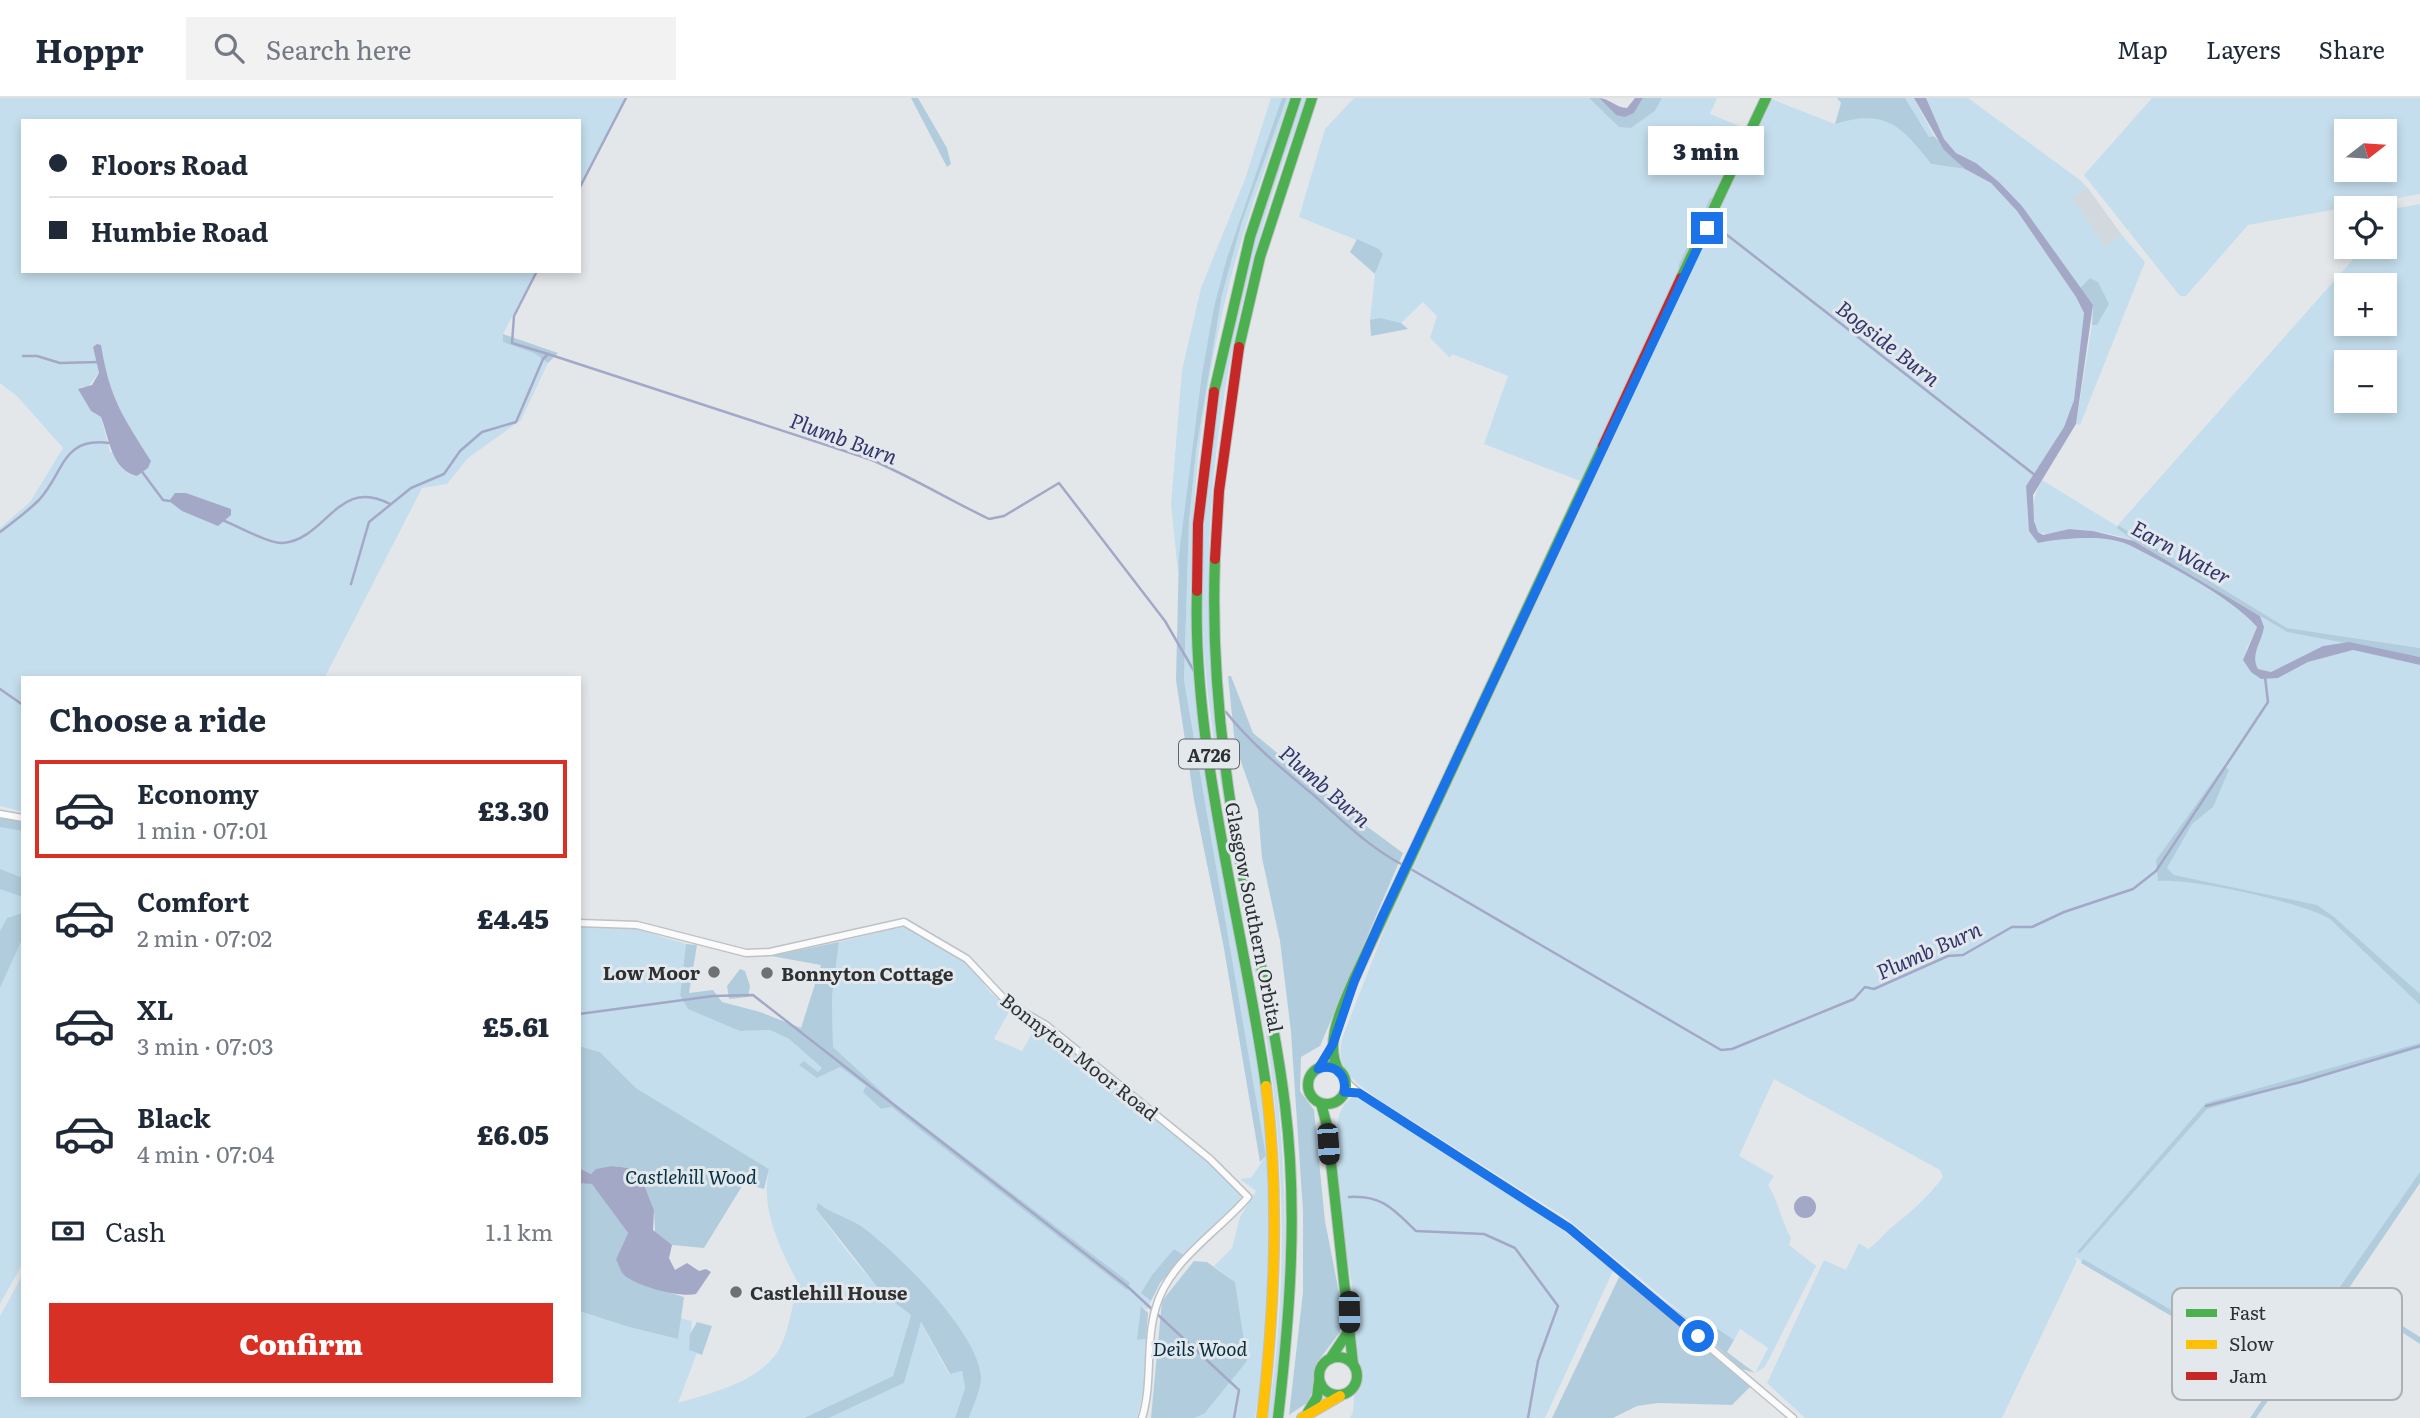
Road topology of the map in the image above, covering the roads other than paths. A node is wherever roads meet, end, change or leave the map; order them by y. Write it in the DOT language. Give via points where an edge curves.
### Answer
graph roads {
  1 [pos="1296,98"];
  2 [pos="1312,98"];
  3 [pos="1766,98"];
  4 [pos="0,814"];
  5 [pos="21,818"];
  6 [pos="581,923"];
  7 [pos="1333,1044"];
  8 [pos="1318,1069"];
  9 [pos="1342,1076"];
  10 [pos="1359,1093"];
  11 [pos="1341,1097"];
  12 [pos="1321,1103"];
  13 [pos="1327,1126"];
  14 [pos="1350,1328"];
  15 [pos="1330,1359"];
  16 [pos="1353,1364"];
  17 [pos="1319,1377"];
  18 [pos="1340,1395"];
  19 [pos="1304,1417"];
  20 [pos="1142,1418"];
  21 [pos="1262,1418"];
  22 [pos="1278,1418"];
  23 [pos="1793,1418"];
  1 -- 21 [label="main road, Glasgow Southern Orbital / A726" via="1247,242 1216,372 1202,483 1198,570 1200,667 1215,799 1261,1044 1272,1148 1275,1293"];
  2 -- 22 [label="main road, Glasgow Southern Orbital / A726" via="1285,168 1247,305 1218,473 1213,557 1222,742 1280,1066 1288,1157 1290,1289"];
  3 -- 7 [label="main road" via="1382,917"];
  4 -- 5 [label="street"];
  6 -- 20 [label="street, Bonnyton Moor Road" via="637,925 746,953 781,950 904,922 967,959 1008,1003 1046,1025 1210,1159 1248,1197 1164,1286 1155,1307"];
  7 -- 8 [label="main road"];
  7 -- 9 [label="main road" via="1334,1061"];
  8 -- 9 [label="main road" via="1329,1067"];
  8 -- 12 [label="main road" via="1309,1078 1308,1090"];
  9 -- 10 [label="street"];
  9 -- 11 [label="main road"];
  10 -- 11 [label="street"];
  10 -- 23 [label="street" via="1569,1228"];
  11 -- 12 [label="main road"];
  11 -- 13 [label="main road"];
  12 -- 13 [label="main road"];
  13 -- 14 [label="main road" via="1336,1236"];
  14 -- 15 [label="main road"];
  14 -- 16 [label="main road"];
  15 -- 16 [label="main road" via="1342,1357"];
  15 -- 17 [label="main road"];
  16 -- 18 [label="main road" via="1356,1383"];
  17 -- 18 [label="main road" via="1326,1391"];
  17 -- 19 [label="main road" via="1317,1397"];
  18 -- 19 [label="main road"];
}
